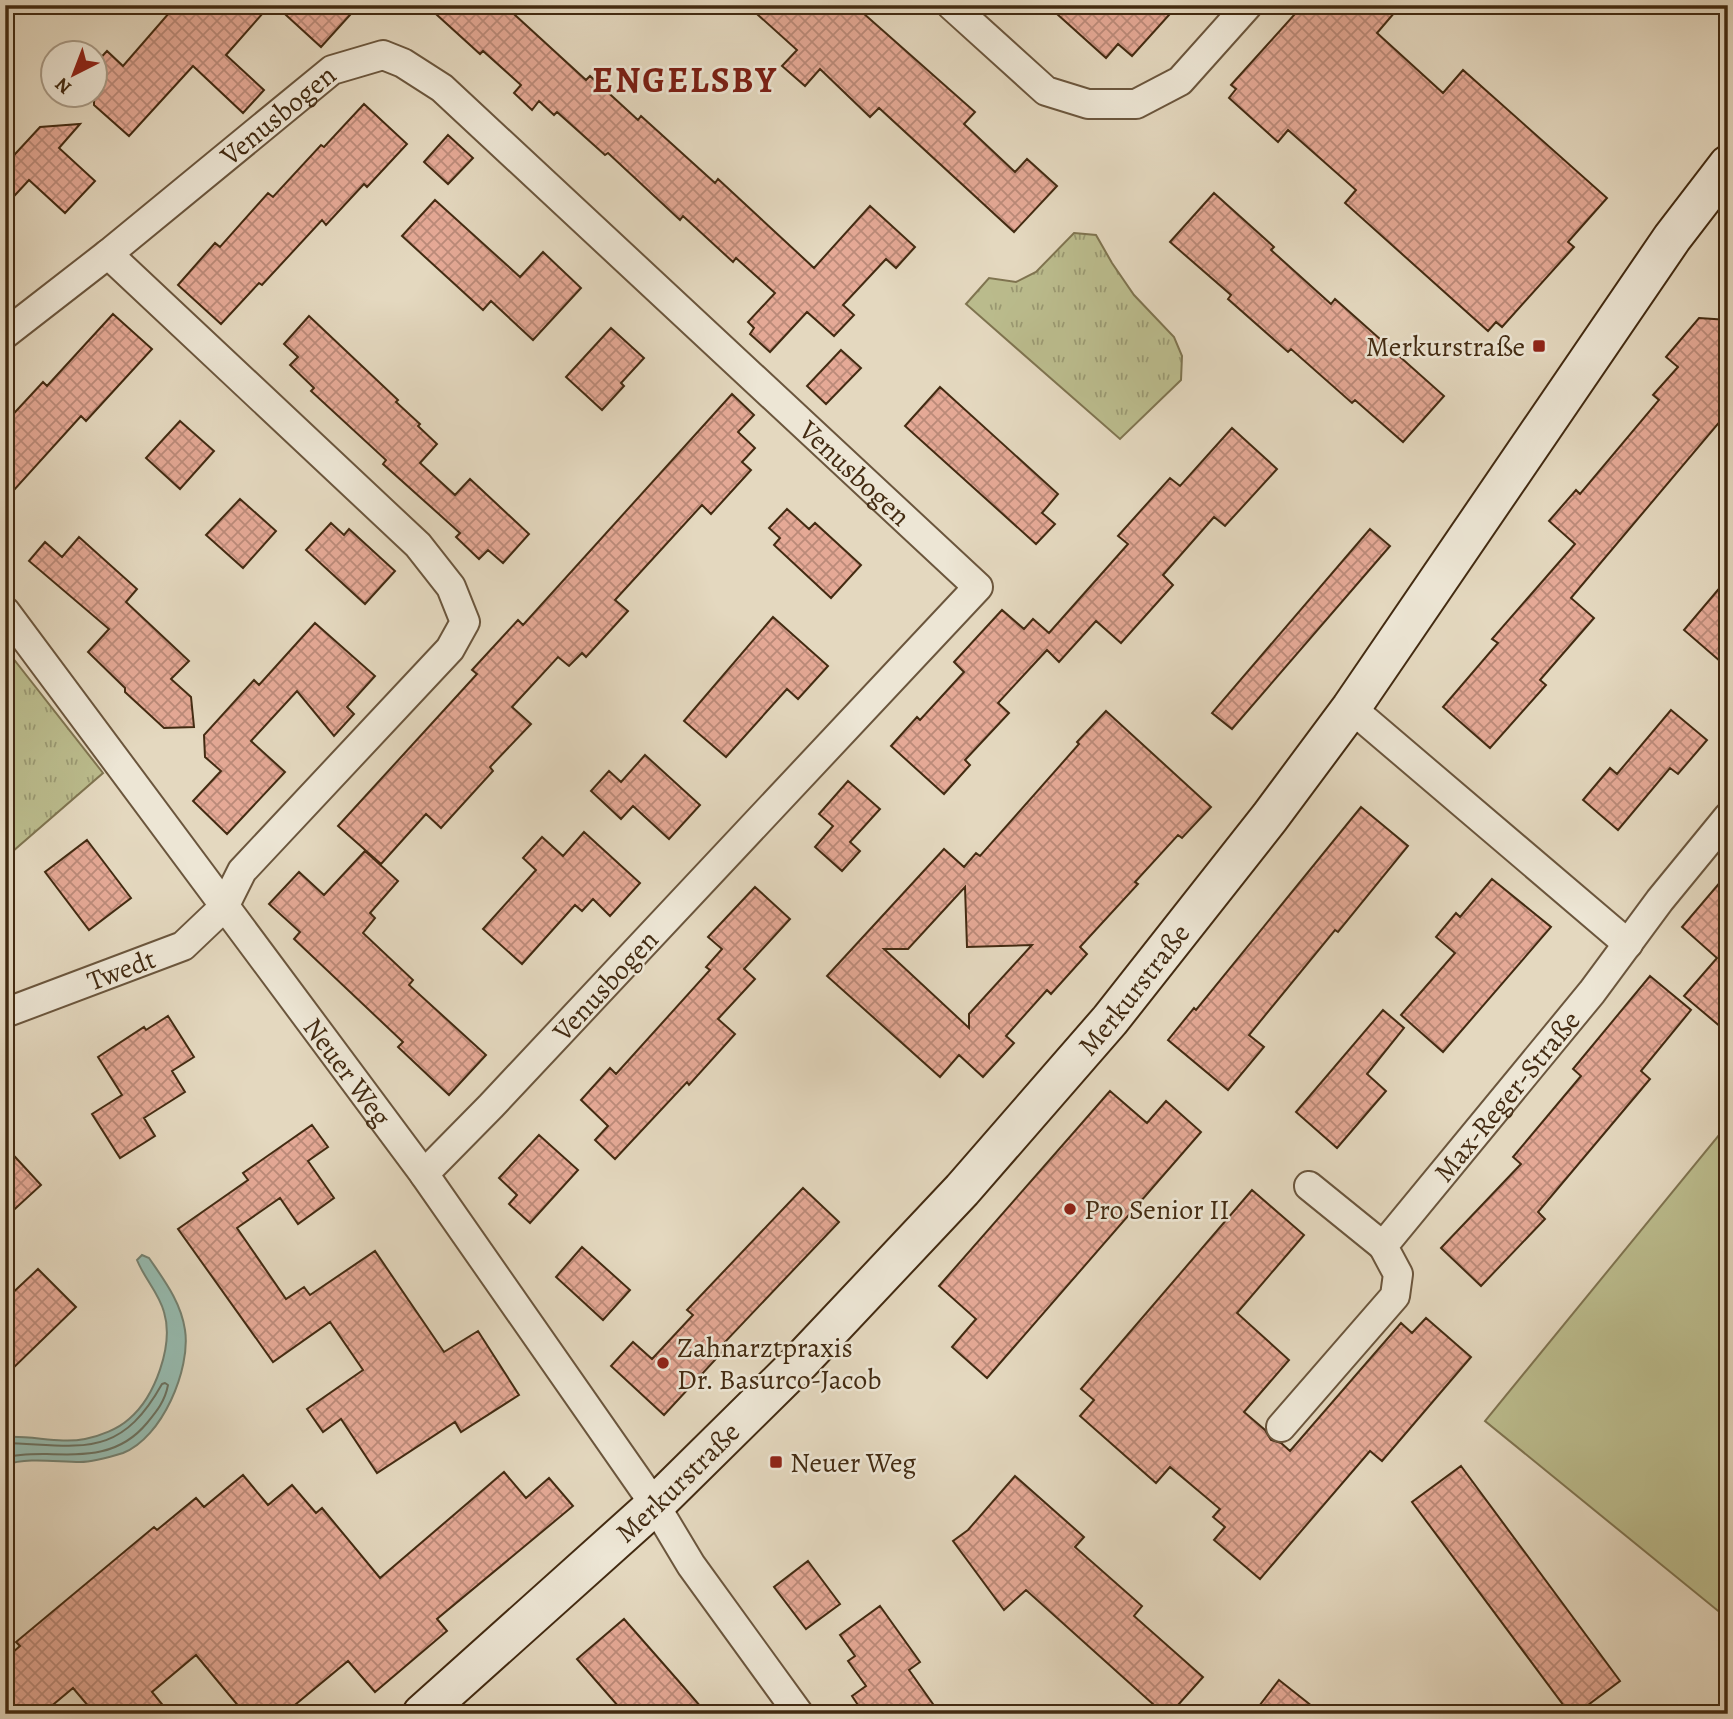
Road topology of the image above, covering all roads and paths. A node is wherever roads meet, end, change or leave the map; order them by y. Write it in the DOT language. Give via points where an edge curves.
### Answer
graph roads {
  1 [pos="951,5"];
  2 [pos="1248,5"];
  3 [pos="1728,165"];
  4 [pos="108,254"];
  5 [pos="5,334"];
  6 [pos="5,611"];
  7 [pos="1351,708"];
  8 [pos="1728,817"];
  9 [pos="224,907"];
  10 [pos="1628,944"];
  11 [pos="5,1013"];
  12 [pos="424,1174"];
  13 [pos="1308,1186"];
  14 [pos="1383,1246"];
  15 [pos="1281,1427"];
  16 [pos="655,1505"];
  17 [pos="422,1714"];
  18 [pos="799,1714"];
  1 -- 2 [label="street" via="1046,91 1088,104 1136,104 1180,81"];
  3 -- 7 [label="street, Merkurstraße" via="1672,238"];
  4 -- 5 [label="street, Venusbogen"];
  4 -- 9 [label="street" via="418,545 451,587 465,622 450,649 242,871"];
  4 -- 12 [label="street, Venusbogen" via="331,70 383,55 442,88 978,587"];
  6 -- 9 [label="street, Neuer Weg"];
  7 -- 10 [label="street"];
  7 -- 16 [label="street, Merkurstraße" via="1110,1020 980,1170 800,1362"];
  8 -- 10 [label="street, Max-Reger-Straße"];
  9 -- 11 [label="street, Twedt" via="183,946"];
  9 -- 12 [label="street, Neuer Weg"];
  10 -- 14 [label="street, Max-Reger-Straße"];
  12 -- 16 [label="street, Neuer Weg"];
  13 -- 14 [label="street"];
  14 -- 15 [label="street" via="1398,1274 1395,1296"];
  16 -- 17 [label="street, Merkurstraße"];
  16 -- 18 [label="street, Neuer Weg" via="691,1565"];
}
